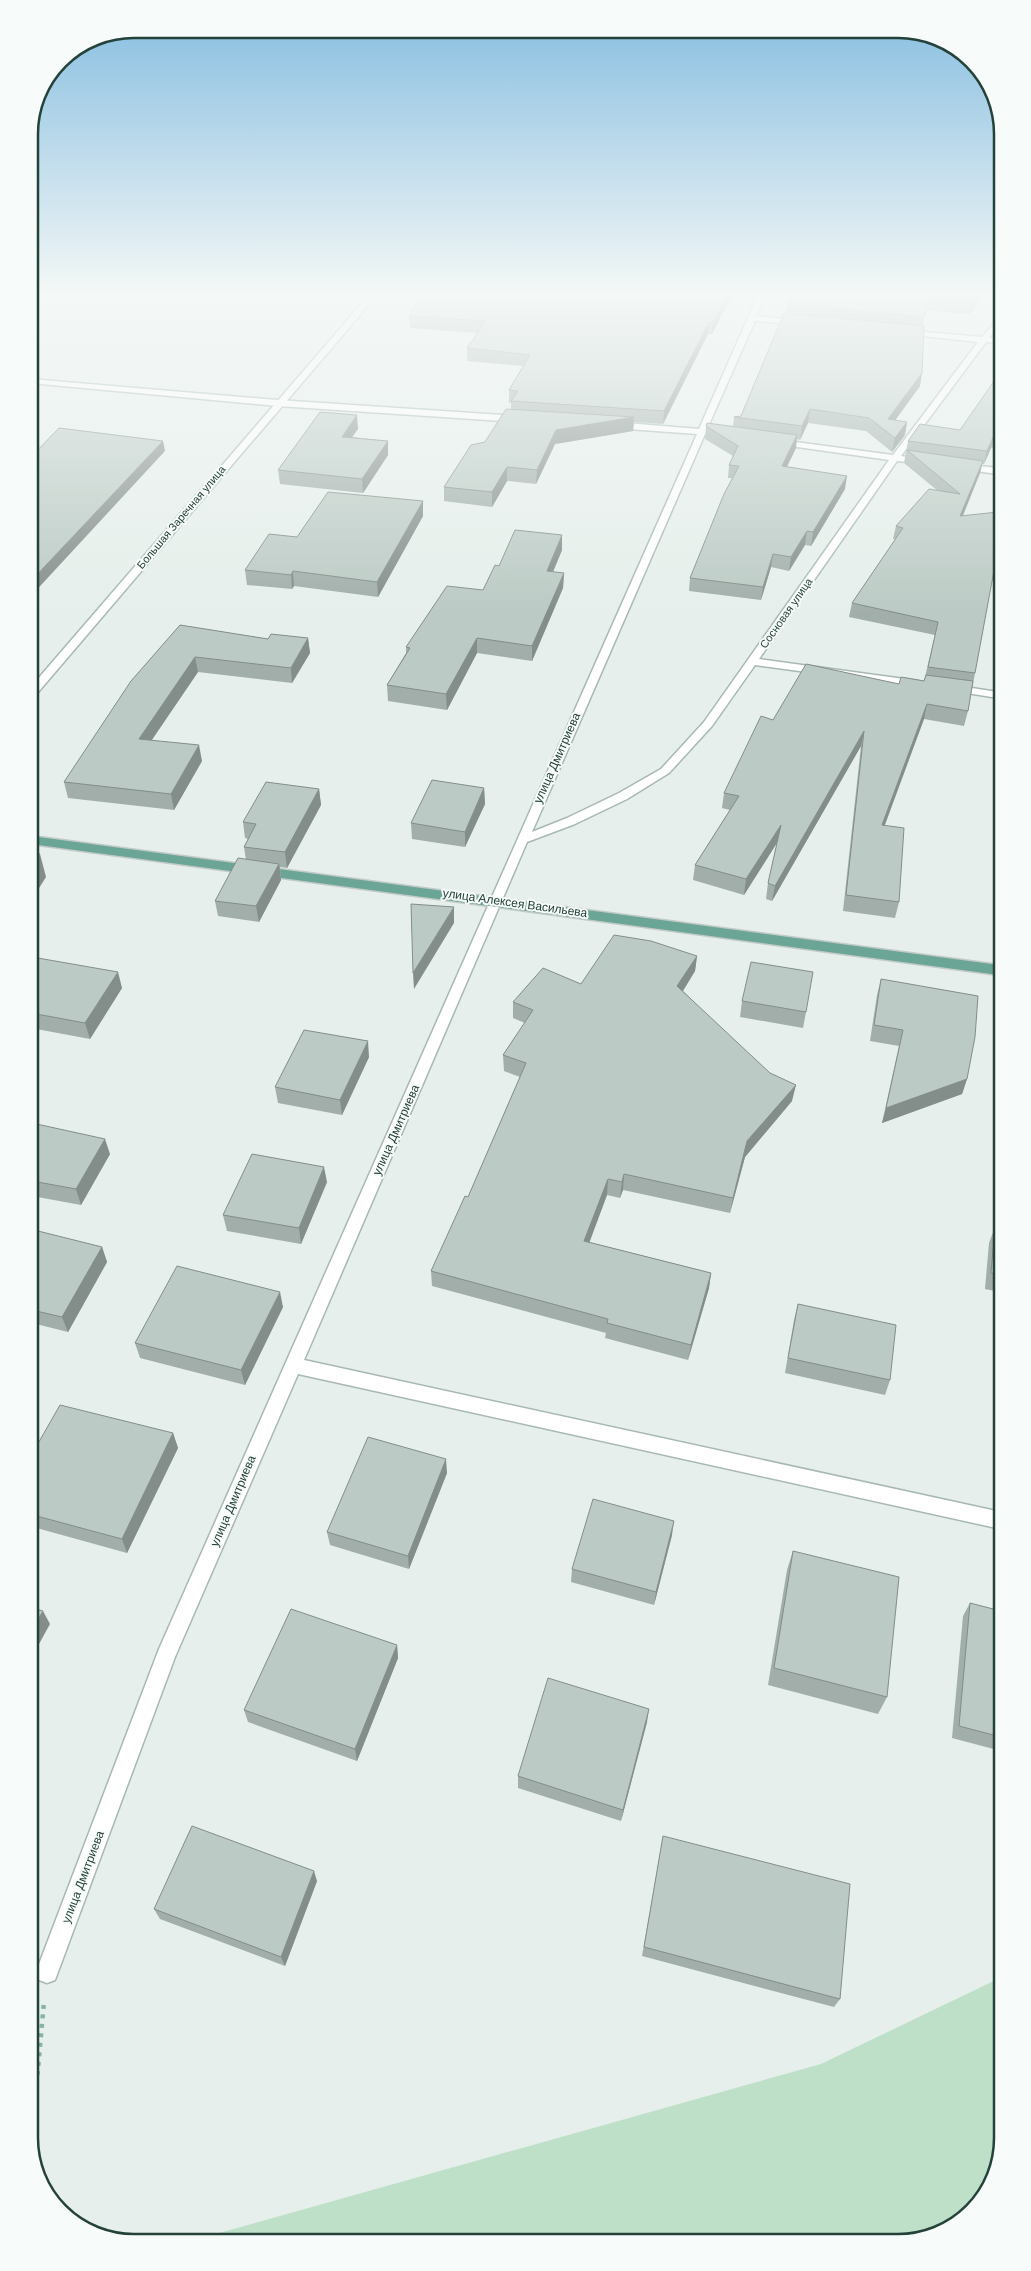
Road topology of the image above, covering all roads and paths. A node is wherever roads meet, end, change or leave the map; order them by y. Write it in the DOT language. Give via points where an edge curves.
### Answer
graph roads {
  1 [pos="255,401"];
  2 [pos="715,401"];
  3 [pos="938,401"];
  4 [pos="278,403"];
  5 [pos="525,419"];
  6 [pos="604,424"];
  7 [pos="703,430"];
  8 [pos="722,433"];
  9 [pos="770,440"];
  10 [pos="895,458"];
  11 [pos="932,463"];
  12 [pos="951,465"];
  13 [pos="994,470"];
  14 [pos="752,661"];
  15 [pos="38,686"];
  16 [pos="994,694"];
  17 [pos="522,840"];
  18 [pos="38,841"];
  19 [pos="497,901"];
  20 [pos="994,969"];
  21 [pos="292,1365"];
  22 [pos="994,1521"];
  23 [pos="47,1972"];
  24 [pos="38,2070"];
  1 -- 4 [label="street"];
  2 -- 7 [label="street, улица Дмитриева"];
  3 -- 10 [label="street, Сосновая улица"];
  4 -- 5 [label="street"];
  4 -- 15 [label="street, Большая Заречная улица"];
  6 -- 7 [label="street"];
  7 -- 8 [label="street"];
  7 -- 17 [label="street, улица Дмитриева"];
  9 -- 10 [label="street"];
  10 -- 11 [label="street"];
  10 -- 14 [label="street, Сосновая улица"];
  12 -- 13 [label="street"];
  14 -- 16 [label="street"];
  14 -- 17 [label="street, Сосновая улица" via="708,724 665,771 623,796"];
  17 -- 19 [label="street, улица Дмитриева"];
  18 -- 19 [label="main road, улица Алексея Васильева"];
  19 -- 20 [label="main road, улица Алексея Васильева"];
  19 -- 21 [label="street, улица Дмитриева"];
  21 -- 22 [label="street"];
  21 -- 23 [label="street, улица Дмитриева" via="166,1656"];
  23 -- 24 [label="path"];
}
